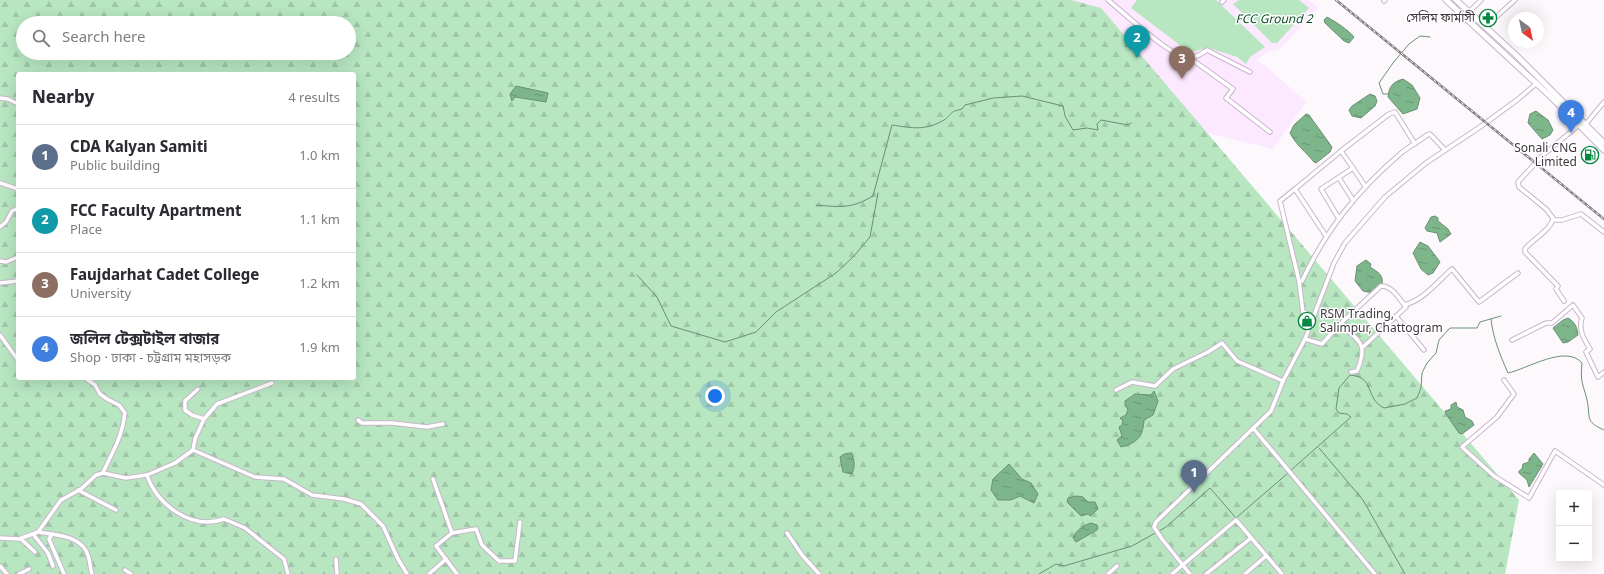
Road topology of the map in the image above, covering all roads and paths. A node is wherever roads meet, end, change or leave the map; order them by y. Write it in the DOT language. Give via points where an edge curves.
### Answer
graph roads {
  1 [pos="1108,0"];
  2 [pos="1446,0"];
  3 [pos="1456,0"];
  4 [pos="1481,0"];
  5 [pos="1515,0"];
  6 [pos="1469,12"];
  7 [pos="1485,27"];
  8 [pos="1184,57"];
  9 [pos="1250,72"];
  10 [pos="1537,83"];
  11 [pos="0,98"];
  12 [pos="1604,102"];
  13 [pos="16,103"];
  14 [pos="1579,125"];
  15 [pos="1585,125"];
  16 [pos="1270,132"];
  17 [pos="1604,143"];
  18 [pos="1415,144"];
  19 [pos="1445,150"];
  20 [pos="1604,150"];
  21 [pos="1341,151"];
  22 [pos="1353,168"];
  23 [pos="1339,178"];
  24 [pos="0,183"];
  25 [pos="1365,186"];
  26 [pos="16,188"];
  27 [pos="1295,189"];
  28 [pos="1353,200"];
  29 [pos="16,209"];
  30 [pos="1338,217"];
  31 [pos="1553,220"];
  32 [pos="0,228"];
  33 [pos="1604,232"];
  34 [pos="1326,236"];
  35 [pos="16,258"];
  36 [pos="0,262"];
  37 [pos="1518,273"];
  38 [pos="1299,280"];
  39 [pos="16,281"];
  40 [pos="0,283"];
  41 [pos="1564,301"];
  42 [pos="1404,305"];
  43 [pos="1314,316"];
  44 [pos="1396,316"];
  45 [pos="1340,324"];
  46 [pos="0,335"];
  47 [pos="1305,340"];
  48 [pos="1512,340"];
  49 [pos="1363,346"];
  50 [pos="1424,350"];
  51 [pos="16,357"];
  52 [pos="1352,372"];
  53 [pos="1604,372"];
  54 [pos="88,380"];
  55 [pos="1504,380"];
  56 [pos="1283,381"];
  57 [pos="272,382"];
  58 [pos="198,389"];
  59 [pos="1116,390"];
  60 [pos="204,419"];
  61 [pos="358,420"];
  62 [pos="443,424"];
  63 [pos="1253,428"];
  64 [pos="193,450"];
  65 [pos="104,473"];
  66 [pos="147,475"];
  67 [pos="433,479"];
  68 [pos="1604,485"];
  69 [pos="78,490"];
  70 [pos="116,510"];
  71 [pos="520,522"];
  72 [pos="38,532"];
  73 [pos="787,532"];
  74 [pos="452,533"];
  75 [pos="32,534"];
  76 [pos="52,534"];
  77 [pos="0,538"];
  78 [pos="21,538"];
  79 [pos="1251,538"];
  80 [pos="35,552"];
  81 [pos="1266,556"];
  82 [pos="336,559"];
  83 [pos="446,559"];
  84 [pos="1182,565"];
  85 [pos="0,566"];
  86 [pos="53,566"];
  87 [pos="1117,566"];
  88 [pos="29,569"];
  89 [pos="125,570"];
  90 [pos="7,574"];
  91 [pos="19,574"];
  92 [pos="64,574"];
  93 [pos="92,574"];
  94 [pos="130,574"];
  95 [pos="288,574"];
  96 [pos="337,574"];
  97 [pos="407,574"];
  98 [pos="429,574"];
  99 [pos="457,574"];
  100 [pos="819,574"];
  101 [pos="1108,574"];
  102 [pos="1172,574"];
  103 [pos="1190,574"];
  104 [pos="1206,574"];
  105 [pos="1245,574"];
  106 [pos="1282,574"];
  107 [pos="1375,574"];
  1 -- 8 [label="street" via="1171,50"];
  2 -- 10 [label="highway"];
  3 -- 6 [label="highway"];
  4 -- 6 [label="street"];
  5 -- 7 [label="street"];
  6 -- 7 [label="highway"];
  7 -- 15 [label="highway"];
  8 -- 9 [label="street" via="1199,56 1207,50"];
  8 -- 16 [label="street" via="1233,88 1226,98"];
  10 -- 14 [label="highway"];
  10 -- 19 [label="street"];
  11 -- 13 [label="street"];
  12 -- 15 [label="street"];
  14 -- 20 [label="highway"];
  14 -- 31 [label="street" via="1542,156 1518,182 1518,187 1546,209"];
  15 -- 17 [label="highway"];
  18 -- 19 [label="street" via="1430,134"];
  18 -- 21 [label="street" via="1395,112"];
  18 -- 25 [label="street"];
  19 -- 43 [label="street" via="1385,197 1345,243 1334,263"];
  21 -- 22 [label="street"];
  21 -- 27 [label="street"];
  22 -- 23 [label="street"];
  22 -- 25 [label="street"];
  23 -- 28 [label="street"];
  23 -- 30 [label="street" via="1321,189"];
  24 -- 26 [label="street"];
  25 -- 28 [label="street"];
  27 -- 34 [label="street"];
  27 -- 38 [label="street" via="1280,201"];
  28 -- 30 [label="street"];
  29 -- 32 [label="street"];
  30 -- 34 [label="street"];
  31 -- 33 [label="street" via="1581,214"];
  31 -- 41 [label="street" via="1548,228 1527,246 1525,252 1558,286 1556,289"];
  34 -- 38 [label="street" via="1302,281"];
  35 -- 36 [label="street"];
  37 -- 42 [label="street" via="1479,302 1452,269 1427,292"];
  38 -- 43 [label="street" via="1303,312"];
  39 -- 40 [label="street"];
  42 -- 44 [label="street" via="1406,307"];
  42 -- 45 [label="street" via="1394,291 1381,286"];
  43 -- 47 [label="street"];
  44 -- 49 [label="street"];
  44 -- 50 [label="street"];
  45 -- 47 [label="street" via="1322,344"];
  45 -- 49 [label="street" via="1361,341"];
  46 -- 51 [label="street"];
  47 -- 56 [label="street"];
  48 -- 53 [label="street" via="1552,322 1573,304 1582,318 1582,335 1590,349 1586,352 1598,377"];
  49 -- 52 [label="street" via="1357,370"];
  54 -- 65 [label="street" via="100,394 120,405 125,413 119,440"];
  55 -- 68 [label="street" via="1514,394 1497,418 1462,447 1494,476 1529,498 1555,451"];
  56 -- 59 [label="street" via="1237,361 1222,343 1173,369 1155,386 1132,382"];
  56 -- 63 [label="street" via="1271,411"];
  57 -- 60 [label="street" via="217,404"];
  58 -- 60 [label="street" via="185,402 185,410"];
  60 -- 64 [label="street"];
  61 -- 62 [label="street" via="362,423 427,427"];
  63 -- 84 [label="street" via="1156,522 1154,527"];
  63 -- 107 [label="street"];
  64 -- 66 [label="street" via="175,464"];
  64 -- 97 [label="street" via="255,477 284,479 312,495 361,504 383,526"];
  65 -- 66 [label="street" via="126,478"];
  65 -- 69 [label="street" via="96,475"];
  66 -- 95 [label="street" via="153,491 174,511 196,521 217,522 224,519 239,524 284,559"];
  67 -- 74 [label="street"];
  69 -- 70 [label="street"];
  69 -- 72 [label="street" via="61,500"];
  71 -- 74 [label="street" via="515,561 499,561 482,545 476,529"];
  72 -- 75 [label="street"];
  72 -- 76 [label="street"];
  73 -- 100 [label="street" via="802,555"];
  74 -- 83 [label="street" via="436,546"];
  75 -- 78 [label="street"];
  75 -- 86 [label="street" via="48,553"];
  76 -- 92 [label="street" via="49,539"];
  76 -- 93 [label="street" via="79,543 88,554"];
  77 -- 78 [label="street"];
  78 -- 80 [label="street"];
  79 -- 81 [label="street"];
  79 -- 84 [label="street" via="1236,520"];
  79 -- 104 [label="street"];
  81 -- 105 [label="street"];
  81 -- 106 [label="street"];
  82 -- 96 [label="street"];
  83 -- 98 [label="street"];
  83 -- 99 [label="street"];
  84 -- 102 [label="street"];
  84 -- 103 [label="street"];
  85 -- 90 [label="street"];
  87 -- 101 [label="street"];
  88 -- 91 [label="street"];
  89 -- 94 [label="street"];
}
